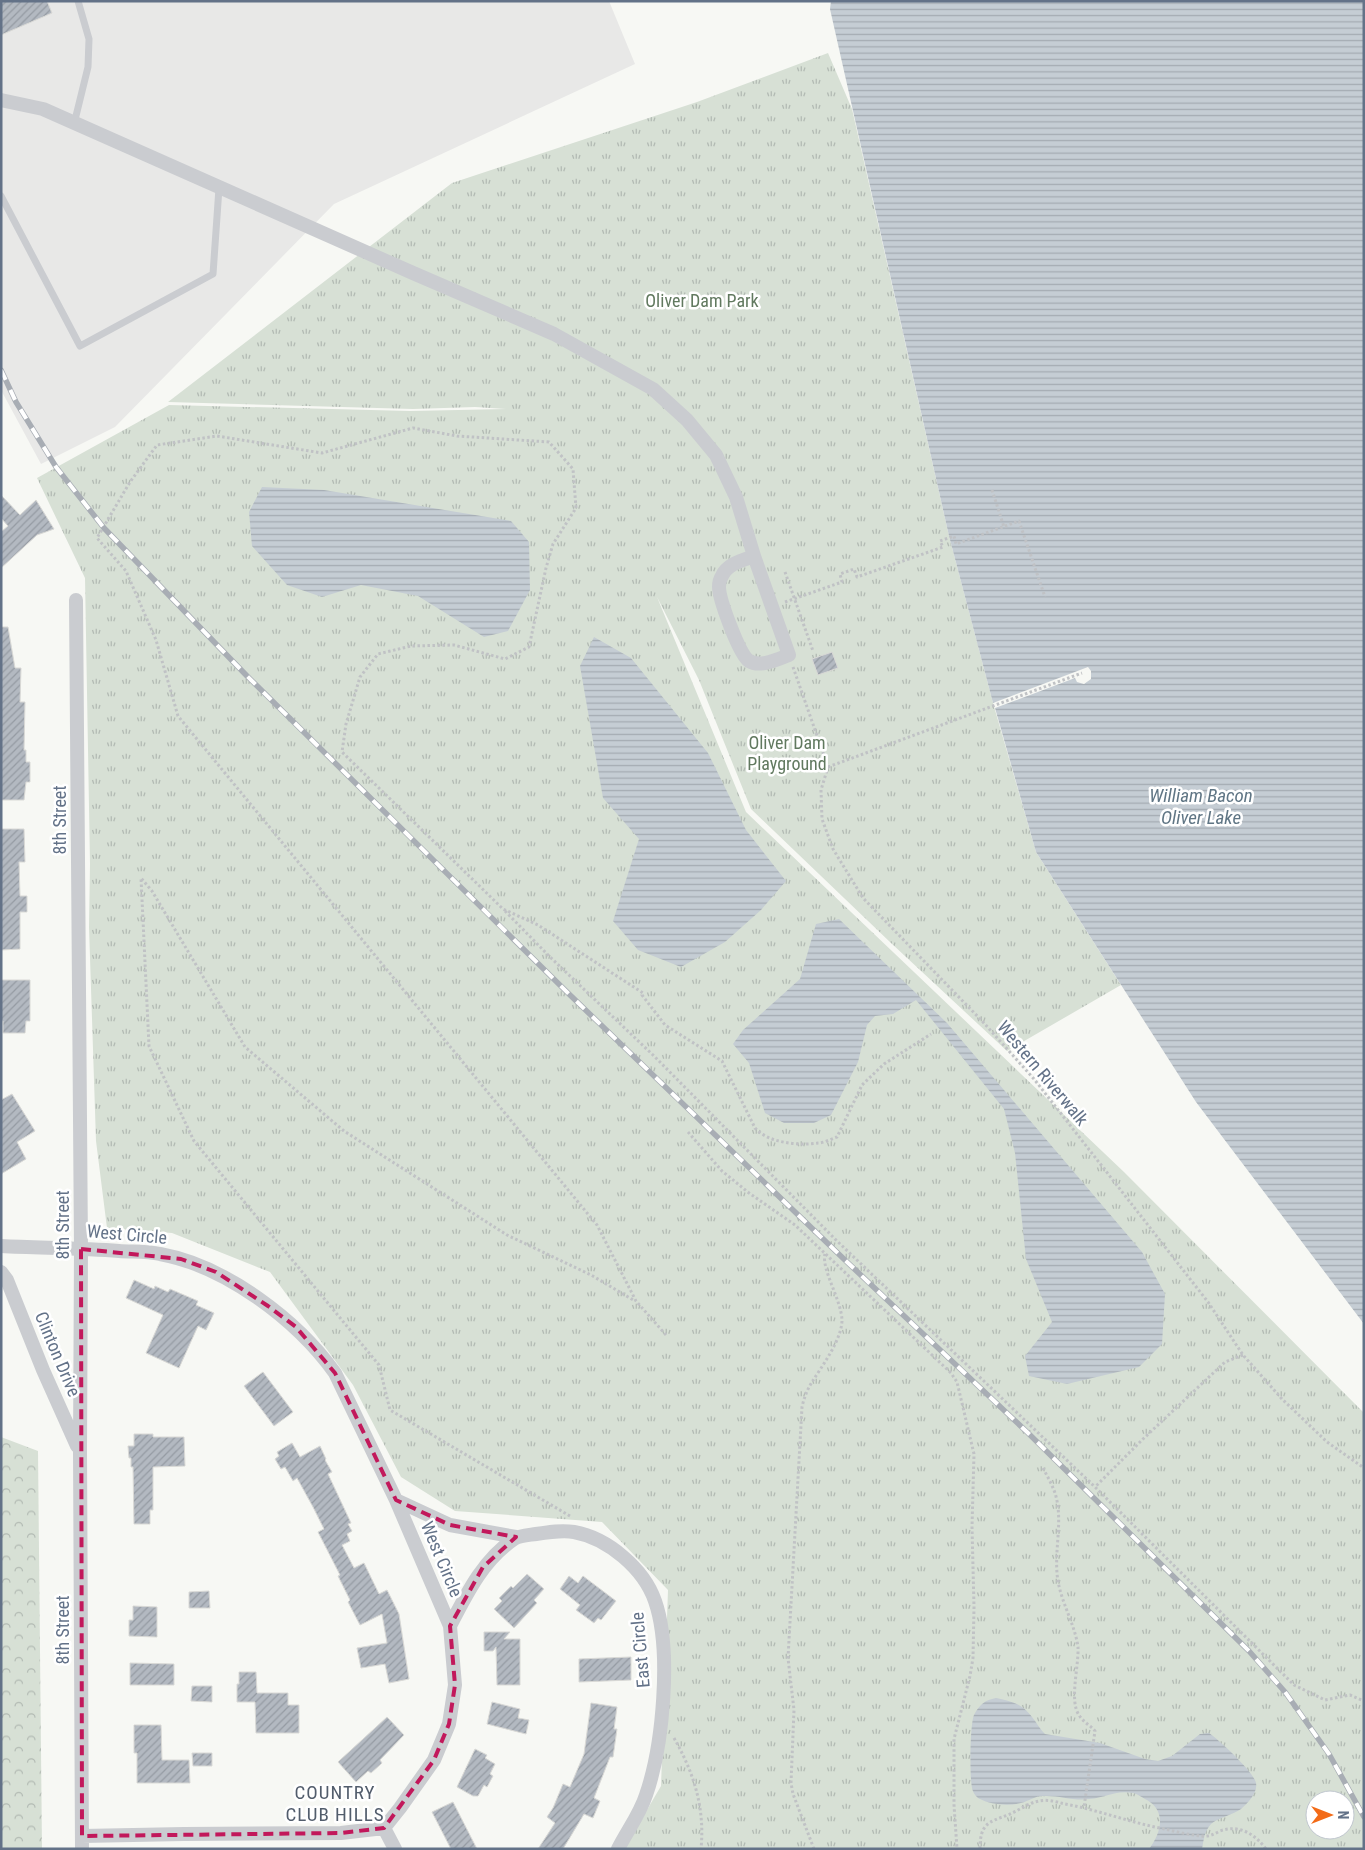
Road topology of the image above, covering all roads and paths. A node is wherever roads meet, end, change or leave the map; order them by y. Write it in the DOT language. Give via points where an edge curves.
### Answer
graph roads {
  1 [pos="79,2"];
  2 [pos="1,100"];
  3 [pos="74,124"];
  4 [pos="219,188"];
  5 [pos="1,196"];
  6 [pos="992,490"];
  7 [pos="1004,527"];
  8 [pos="754,556"];
  9 [pos="785,572"];
  10 [pos="1045,597"];
  11 [pos="794,599"];
  12 [pos="76,600"];
  13 [pos="772,607"];
  14 [pos="813,651"];
  15 [pos="789,655"];
  16 [pos="1082,673"];
  17 [pos="828,767"];
  18 [pos="503,909"];
  19 [pos="931,1034"];
  20 [pos="688,1132"];
  21 [pos="1,1246"];
  22 [pos="81,1249"];
  23 [pos="825,1254"];
  24 [pos="1,1272"];
  25 [pos="636,1301"];
  26 [pos="666,1335"];
  27 [pos="1243,1355"];
  28 [pos="80,1451"];
  29 [pos="1043,1468"];
  30 [pos="1364,1468"];
  31 [pos="1095,1487"];
  32 [pos="396,1500"];
  33 [pos="575,1520"];
  34 [pos="516,1537"];
  35 [pos="450,1626"];
  36 [pos="1364,1701"];
  37 [pos="661,1728"];
  38 [pos="1084,1808"];
  39 [pos="384,1828"];
  40 [pos="82,1842"];
  41 [pos="395,1849"];
  42 [pos="618,1849"];
  43 [pos="701,1849"];
  44 [pos="814,1849"];
  45 [pos="957,1849"];
  46 [pos="980,1849"];
  47 [pos="1266,1849"];
  1 -- 3 [label="lane" via="89,38 88,67"];
  2 -- 3 [label="street" via="43,109"];
  3 -- 4 [label="street"];
  4 -- 5 [label="lane" via="214,274 80,346"];
  4 -- 8 [label="street" via="554,334 653,389 687,420 716,455 736,497"];
  6 -- 7 [label="path"];
  7 -- 10 [label="path" via="1019,522"];
  7 -- 11 [label="path" via="956,544 954,536 940,541 943,547 856,577 854,569 840,574 842,582"];
  8 -- 13 [label="street"];
  8 -- 15 [label="street" via="733,564 722,574 719,584 721,598 742,653 749,662 761,664"];
  9 -- 11 [label="path"];
  11 -- 13 [label="path"];
  11 -- 14 [label="path"];
  12 -- 22 [label="street, 8th Street"];
  13 -- 15 [label="street"];
  15 -- 17 [label="path"];
  16 -- 17 [label="path"];
  17 -- 27 [label="path, Western Riverwalk" via="821,790 822,819 834,849 863,898 1034,1079 1202,1294"];
  18 -- 19 [label="path" via="538,925 643,993 665,1025 722,1061 755,1128 770,1138 819,1143 837,1137 862,1085 884,1064"];
  18 -- 25 [label="path" via="342,752 346,724 360,677 378,654 411,646 454,645 505,659 529,647 553,544 576,508 573,469 549,442 457,436 413,428 322,453 218,436 157,445 130,482 97,538 126,571 156,640 178,716 597,1225"];
  18 -- 31 [label="path" via="838,1241"];
  20 -- 23 [label="path" via="722,1171 795,1225"];
  21 -- 22 [label="street, West Circle"];
  22 -- 28 [label="street, 8th Street"];
  22 -- 32 [label="street, West Circle" via="159,1254 199,1265 216,1272 296,1327 335,1373"];
  23 -- 44 [label="path" via="824,1263 840,1305 842,1322 839,1336 808,1388 802,1407 788,1658 794,1710 792,1789"];
  23 -- 45 [label="path" via="951,1373 973,1444 973,1658 954,1738"];
  24 -- 28 [label="street, Clinton Drive"];
  25 -- 26 [label="path"];
  25 -- 33 [label="path" via="591,1275 507,1235 344,1131 245,1047 152,891 141,878 149,1046 194,1141 379,1365 390,1410"];
  27 -- 30 [label="path, Western Riverwalk" via="1320,1436"];
  27 -- 31 [label="path" via="1225,1362"];
  28 -- 40 [label="street, 8th Street"];
  29 -- 38 [label="path" via="1057,1505 1058,1584 1077,1645 1074,1705 1077,1714 1095,1731"];
  31 -- 36 [label="path" via="1294,1685 1325,1700 1350,1696"];
  32 -- 34 [label="street" via="450,1525"];
  32 -- 35 [label="street, West Circle"];
  34 -- 35 [label="street" via="483,1567"];
  34 -- 37 [label="street, East Circle" via="554,1531 574,1532 610,1548 639,1571 650,1588 661,1622 664,1663"];
  35 -- 39 [label="street, West Circle" via="455,1685 449,1724 434,1760"];
  37 -- 42 [label="street, East Circle" via="645,1798"];
  37 -- 43 [label="path" via="669,1730 695,1782 701,1806"];
  38 -- 46 [label="path" via="1047,1800 1032,1803 991,1820 982,1832"];
  38 -- 47 [label="path" via="1204,1836 1222,1830 1242,1829"];
  39 -- 40 [label="street" via="341,1833 184,1834"];
  39 -- 41 [label="street"];
}
